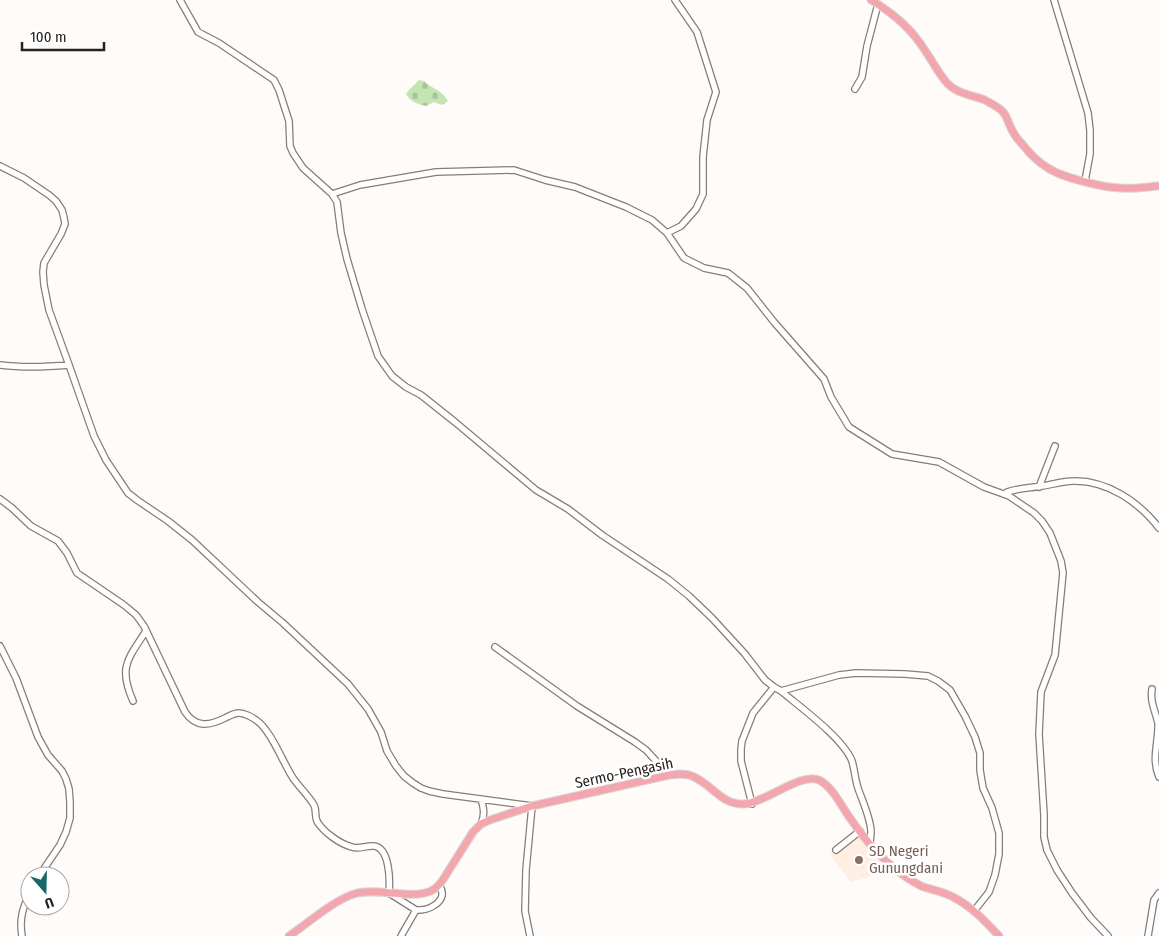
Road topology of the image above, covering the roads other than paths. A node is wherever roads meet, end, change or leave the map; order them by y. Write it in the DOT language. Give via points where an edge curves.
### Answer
graph roads {
  1 [pos="180,0"];
  2 [pos="675,0"];
  3 [pos="871,0"];
  4 [pos="1054,0"];
  5 [pos="878,4"];
  6 [pos="855,89"];
  7 [pos="0,166"];
  8 [pos="1085,181"];
  9 [pos="1159,186"];
  10 [pos="332,194"];
  11 [pos="667,233"];
  12 [pos="0,365"];
  13 [pos="69,365"];
  14 [pos="1055,446"];
  15 [pos="1039,487"];
  16 [pos="1009,496"];
  17 [pos="0,499"];
  18 [pos="1159,528"];
  19 [pos="146,631"];
  20 [pos="0,646"];
  21 [pos="495,647"];
  22 [pos="774,687"];
  23 [pos="1152,689"];
  24 [pos="781,691"];
  25 [pos="134,700"];
  26 [pos="670,775"];
  27 [pos="1159,777"];
  28 [pos="481,799"];
  29 [pos="752,804"];
  30 [pos="532,806"];
  31 [pos="481,824"];
  32 [pos="860,831"];
  33 [pos="870,844"];
  34 [pos="836,850"];
  35 [pos="46,866"];
  36 [pos="439,885"];
  37 [pos="390,893"];
  38 [pos="1159,893"];
  39 [pos="416,910"];
  40 [pos="974,910"];
  41 [pos="21,916"];
  42 [pos="22,936"];
  43 [pos="289,936"];
  44 [pos="401,936"];
  45 [pos="530,936"];
  46 [pos="999,936"];
  47 [pos="1108,936"];
  48 [pos="1148,936"];
  1 -- 10 [label="street" via="198,32 274,80 289,122 293,153 303,168"];
  2 -- 11 [label="street" via="697,32 716,92 707,120 703,194 696,209 681,226"];
  3 -- 5 [label="main road"];
  4 -- 8 [label="street" via="1088,113 1090,154"];
  5 -- 6 [label="street" via="862,77"];
  5 -- 8 [label="main road" via="898,18 917,39 949,85 1002,110 1033,157 1055,172"];
  7 -- 13 [label="street" via="49,195 62,210 64,224 61,234 44,263 43,272 49,310"];
  8 -- 9 [label="main road" via="1121,188"];
  10 -- 11 [label="street" via="360,185 436,172 514,170 575,187 626,207 652,220"];
  10 -- 22 [label="street" via="337,202 347,260 362,309 378,356 392,376 448,416 536,490 568,508 668,579 712,618"];
  11 -- 16 [label="street" via="684,258 704,268 728,273 746,288 824,380 849,427 892,454 939,462 984,487"];
  12 -- 13 [label="street" via="39,368"];
  13 -- 28 [label="street" via="94,436 128,493 192,540 348,684 368,709 387,750 404,776 429,791"];
  14 -- 15 [label="street"];
  15 -- 16 [label="street" via="1011,491"];
  15 -- 18 [label="street" via="1074,481 1109,488 1127,498"];
  16 -- 47 [label="street" via="1034,513 1050,532 1063,573 1055,655 1041,692 1039,734 1047,850 1072,893"];
  17 -- 19 [label="street" via="31,526 58,541 77,573 136,614"];
  19 -- 25 [label="street" via="133,650 125,673"];
  19 -- 37 [label="street" via="190,720 204,725 213,724 239,713 262,725 292,777 315,807 318,822 328,833 353,848 374,846 382,850 387,860"];
  20 -- 35 [label="street" via="38,737 62,771 69,789 70,818 66,832"];
  21 -- 26 [label="street" via="577,706 646,750"];
  22 -- 24 [label="street"];
  22 -- 29 [label="street" via="753,713 742,741 741,761"];
  23 -- 27 [label="street" via="1150,697 1158,724 1155,759"];
  24 -- 33 [label="street" via="827,730 849,756 871,830"];
  24 -- 40 [label="street" via="856,673 928,676 950,690 975,737 983,788 999,833 995,876 989,892"];
  26 -- 29 [label="main road, Sermo-Pengasih" via="691,776 727,801"];
  26 -- 30 [label="main road, Sermo-Pengasih"];
  28 -- 30 [label="street"];
  28 -- 31 [label="street" via="484,818"];
  29 -- 32 [label="main road" via="792,785 816,779 830,790"];
  30 -- 31 [label="main road, Sermo-Pengasih"];
  30 -- 45 [label="street" via="525,912"];
  31 -- 36 [label="main road, Sermo-Pengasih"];
  32 -- 33 [label="main road"];
  32 -- 34 [label="street"];
  33 -- 40 [label="main road" via="880,856 919,885 951,896"];
  36 -- 37 [label="main road" via="425,893"];
  36 -- 39 [label="street" via="442,892 438,903 426,910"];
  37 -- 39 [label="street"];
  37 -- 43 [label="main road" via="367,892 343,898"];
  38 -- 48 [label="street" via="1154,900"];
  39 -- 44 [label="street"];
  40 -- 46 [label="main road"];
  41 -- 42 [label="street"];
}
